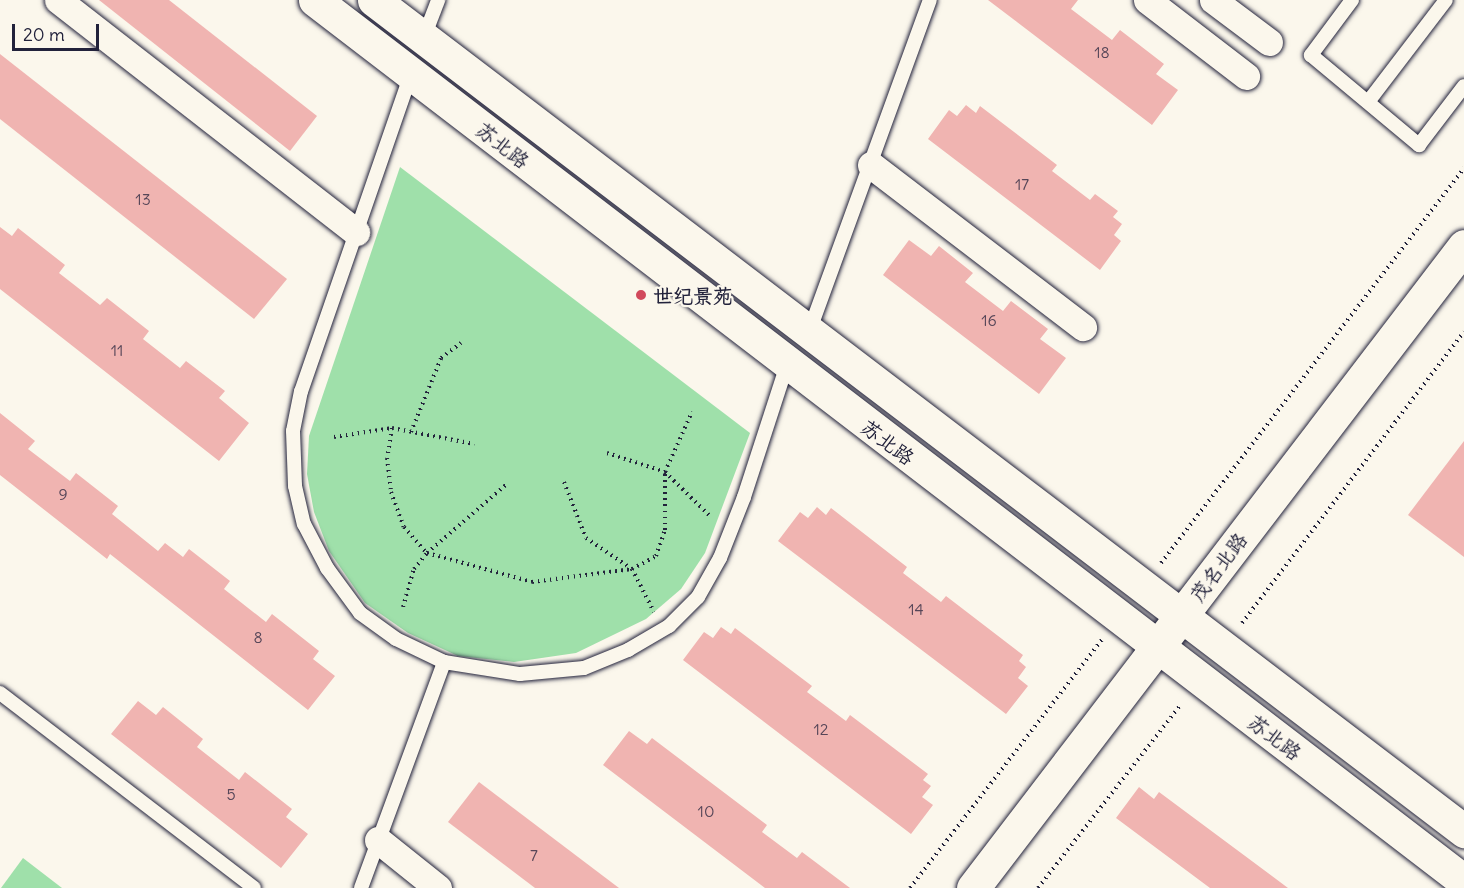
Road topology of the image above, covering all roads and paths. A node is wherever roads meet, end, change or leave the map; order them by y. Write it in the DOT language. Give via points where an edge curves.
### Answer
graph roads {
  1 [pos="58,0"];
  2 [pos="315,0"];
  3 [pos="374,0"];
  4 [pos="438,0"];
  5 [pos="930,0"];
  6 [pos="1147,0"];
  7 [pos="1213,0"];
  8 [pos="1352,0"];
  9 [pos="1446,0"];
  10 [pos="424,38"];
  11 [pos="1269,42"];
  12 [pos="411,74"];
  13 [pos="1246,76"];
  14 [pos="1464,86"];
  15 [pos="1368,102"];
  16 [pos="871,165"];
  17 [pos="1464,168"];
  18 [pos="356,232"];
  19 [pos="1464,246"];
  20 [pos="1083,327"];
  21 [pos="809,332"];
  22 [pos="1464,332"];
  23 [pos="461,343"];
  24 [pos="787,365"];
  25 [pos="692,412"];
  26 [pos="392,428"];
  27 [pos="411,432"];
  28 [pos="334,437"];
  29 [pos="474,444"];
  30 [pos="607,453"];
  31 [pos="665,472"];
  32 [pos="564,482"];
  33 [pos="508,483"];
  34 [pos="711,517"];
  35 [pos="427,553"];
  36 [pos="632,568"];
  37 [pos="1143,587"];
  38 [pos="403,607"];
  39 [pos="654,612"];
  40 [pos="1181,616"];
  41 [pos="1119,618"];
  42 [pos="1157,647"];
  43 [pos="1224,647"];
  44 [pos="444,662"];
  45 [pos="1200,680"];
  46 [pos="0,693"];
  47 [pos="1464,831"];
  48 [pos="378,840"];
  49 [pos="1464,881"];
  50 [pos="254,888"];
  51 [pos="361,888"];
  52 [pos="438,888"];
  53 [pos="909,888"];
  54 [pos="973,888"];
  55 [pos="1038,888"];
  1 -- 18 [label="street"];
  2 -- 12 [label="main road, 苏北路"];
  3 -- 10 [label="main road, 苏北路"];
  4 -- 10 [label="lane"];
  5 -- 16 [label="lane"];
  6 -- 13 [label="street"];
  7 -- 11 [label="street"];
  8 -- 15 [label="lane" via="1311,55"];
  9 -- 15 [label="lane"];
  10 -- 21 [label="main road, 苏北路"];
  12 -- 18 [label="lane"];
  12 -- 24 [label="main road, 苏北路"];
  14 -- 15 [label="lane" via="1419,145"];
  16 -- 20 [label="street"];
  16 -- 21 [label="lane"];
  17 -- 37 [label="path"];
  18 -- 44 [label="lane" via="301,391 293,431 295,486 304,524 322,560 360,613 396,639"];
  19 -- 40 [label="main road, 茂名北路"];
  21 -- 37 [label="main road, 苏北路"];
  22 -- 43 [label="path"];
  23 -- 27 [label="path" via="441,358"];
  24 -- 41 [label="main road, 苏北路"];
  24 -- 44 [label="lane" via="720,558 698,597 669,626 628,650 584,668 520,674"];
  25 -- 31 [label="path"];
  26 -- 27 [label="path"];
  26 -- 28 [label="path"];
  26 -- 35 [label="path" via="387,458 392,492 404,527"];
  27 -- 29 [label="path"];
  30 -- 31 [label="path"];
  31 -- 34 [label="path"];
  31 -- 36 [label="path" via="665,530 656,556"];
  32 -- 36 [label="path" via="586,538"];
  33 -- 35 [label="path"];
  35 -- 36 [label="path" via="532,582"];
  35 -- 38 [label="path" via="414,569"];
  36 -- 39 [label="path"];
  37 -- 40 [label="main road, 苏北路"];
  40 -- 42 [label="main road, 茂名北路"];
  40 -- 43 [label="main road, 苏北路"];
  41 -- 42 [label="main road, 苏北路"];
  41 -- 53 [label="path"];
  42 -- 45 [label="main road, 苏北路"];
  42 -- 54 [label="main road, 茂名北路"];
  43 -- 47 [label="main road, 苏北路"];
  44 -- 48 [label="lane"];
  45 -- 49 [label="main road, 苏北路"];
  45 -- 55 [label="path"];
  46 -- 50 [label="lane"];
  48 -- 51 [label="lane"];
  48 -- 52 [label="street"];
}
